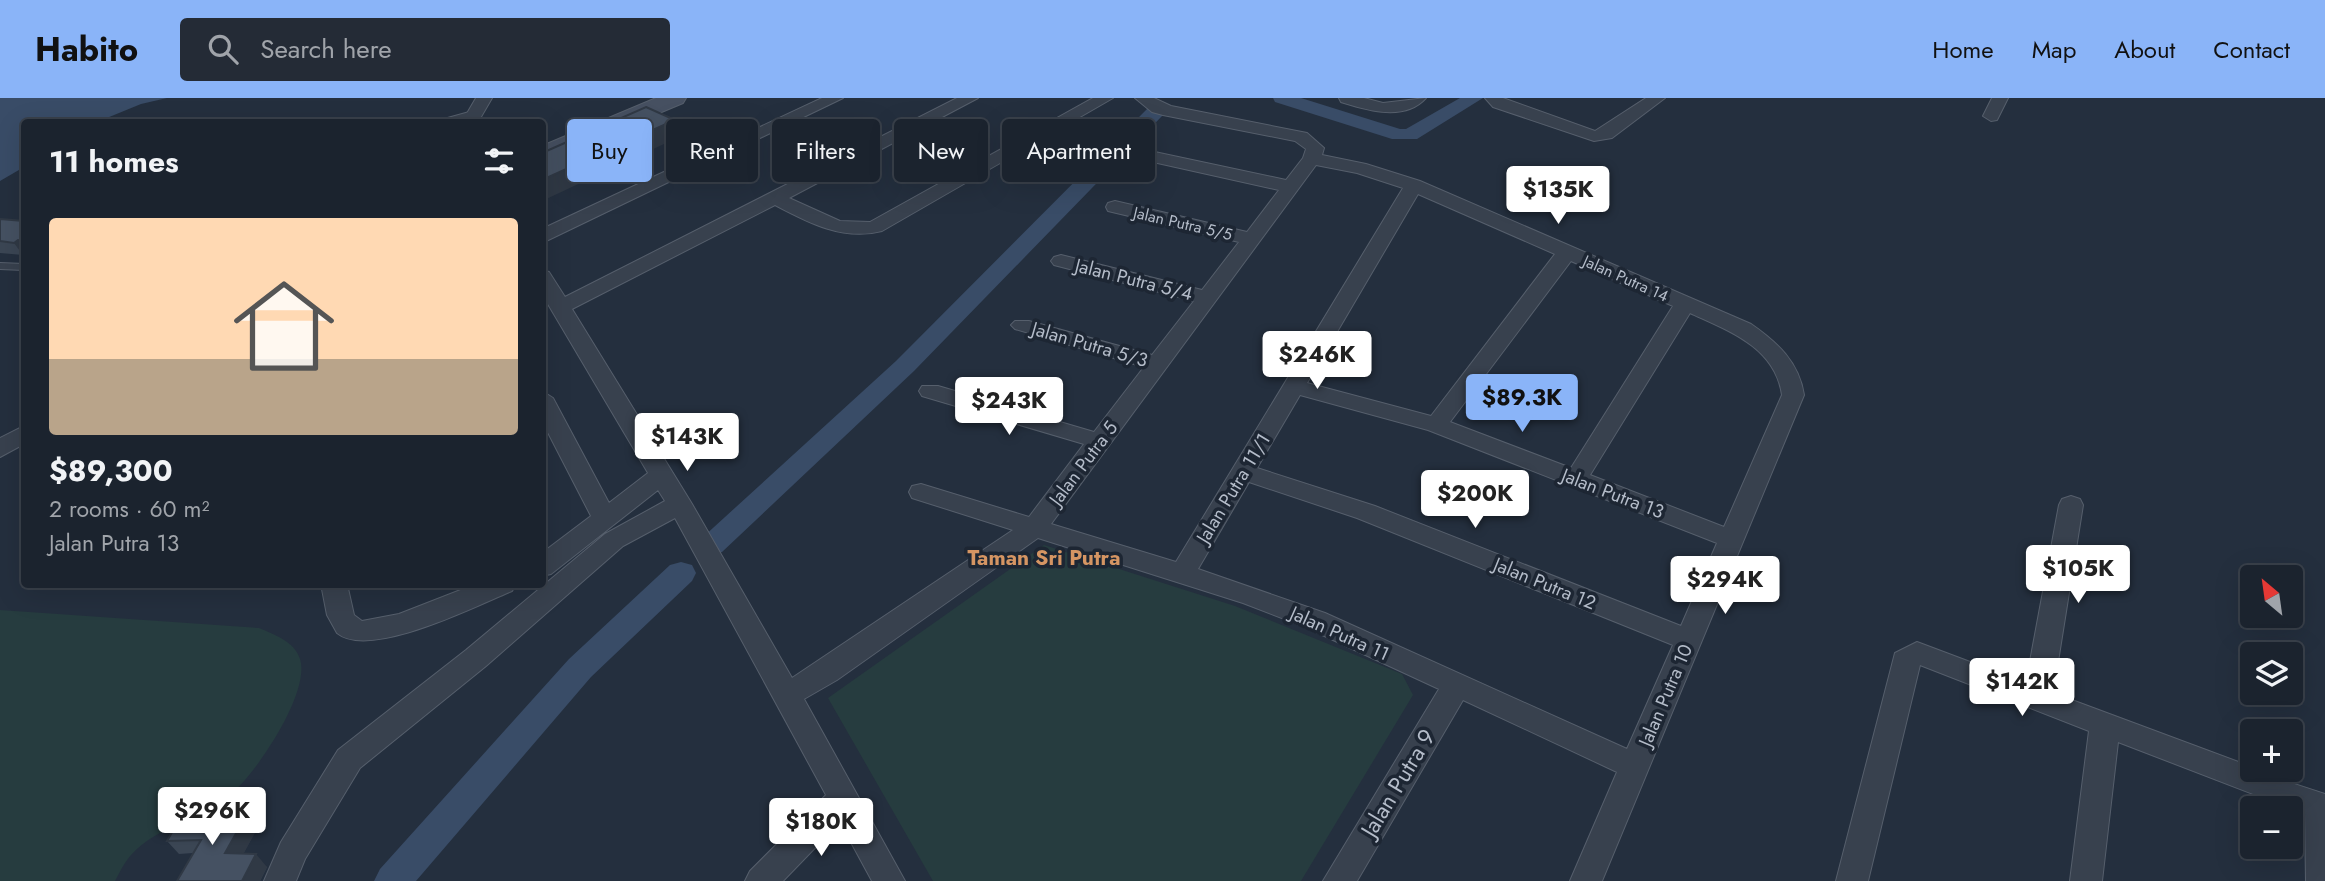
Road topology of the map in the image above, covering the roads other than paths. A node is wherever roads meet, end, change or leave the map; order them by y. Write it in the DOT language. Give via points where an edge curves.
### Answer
graph roads {
  1 [pos="484,98"];
  2 [pos="675,98"];
  3 [pos="835,98"];
  4 [pos="970,98"];
  5 [pos="1105,98"];
  6 [pos="1143,98"];
  7 [pos="1347,98"];
  8 [pos="1418,98"];
  9 [pos="1657,98"];
  10 [pos="2000,98"];
  11 [pos="1490,99"];
  12 [pos="1991,116"];
  13 [pos="471,118"];
  14 [pos="546,153"];
  15 [pos="1155,157"];
  16 [pos="1312,159"];
  17 [pos="1414,185"];
  18 [pos="1291,187"];
  19 [pos="776,198"];
  20 [pos="1115,207"];
  21 [pos="546,235"];
  22 [pos="1252,239"];
  23 [pos="1567,252"];
  24 [pos="1061,261"];
  25 [pos="0,266"];
  26 [pos="21,267"];
  27 [pos="550,293"];
  28 [pos="1208,298"];
  29 [pos="1685,304"];
  30 [pos="1022,325"];
  31 [pos="1776,354"];
  32 [pos="1158,364"];
  33 [pos="1294,386"];
  34 [pos="930,391"];
  35 [pos="546,406"];
  36 [pos="1436,425"];
  37 [pos="21,436"];
  38 [pos="1099,441"];
  39 [pos="0,449"];
  40 [pos="1243,472"];
  41 [pos="662,475"];
  42 [pos="1576,479"];
  43 [pos="921,492"];
  44 [pos="680,504"];
  45 [pos="2071,505"];
  46 [pos="605,519"];
  47 [pos="1033,529"];
  48 [pos="1731,539"];
  49 [pos="546,564"];
  50 [pos="1182,574"];
  51 [pos="335,588"];
  52 [pos="489,588"];
  53 [pos="1689,640"];
  54 [pos="1457,685"];
  55 [pos="788,695"];
  56 [pos="2038,697"];
  57 [pos="2105,723"];
  58 [pos="1635,766"];
  59 [pos="843,798"];
  60 [pos="2323,807"];
  61 [pos="280,881"];
  62 [pos="761,881"];
  63 [pos="888,881"];
  64 [pos="1339,881"];
  65 [pos="1586,881"];
  66 [pos="1852,881"];
  67 [pos="2086,881"];
  68 [pos="2322,881"];
  1 -- 13 [label="street"];
  2 -- 14 [label="main road"];
  3 -- 21 [label="street"];
  4 -- 19 [label="street"];
  5 -- 19 [label="street" via="875,227 850,230 830,225"];
  6 -- 16 [label="street" via="1169,111 1301,137 1315,148"];
  7 -- 8 [label="street" via="1388,110"];
  9 -- 11 [label="street" via="1599,136"];
  10 -- 12 [label="street"];
  15 -- 18 [label="street"];
  16 -- 17 [label="street, Jalan Putra 14"];
  16 -- 18 [label="street, Jalan Putra 5"];
  17 -- 23 [label="street, Jalan Putra 14"];
  17 -- 33 [label="street, Jalan Putra 11/1"];
  18 -- 22 [label="street, Jalan Putra 5"];
  19 -- 27 [label="street"];
  20 -- 22 [label="street, Jalan Putra 5/5"];
  22 -- 28 [label="street, Jalan Putra 5"];
  23 -- 29 [label="street, Jalan Putra 14"];
  23 -- 36 [label="street"];
  24 -- 28 [label="street, Jalan Putra 5/4"];
  25 -- 26 [label="lane"];
  27 -- 41 [label="street"];
  28 -- 32 [label="street, Jalan Putra 5"];
  29 -- 31 [label="street, Jalan Putra 14" via="1743,329"];
  29 -- 42 [label="street"];
  30 -- 32 [label="street, Jalan Putra 5/3"];
  31 -- 48 [label="street, Jalan Putra 10" via="1790,377 1793,395"];
  32 -- 38 [label="street, Jalan Putra 5"];
  33 -- 36 [label="street, Jalan Putra 13"];
  33 -- 40 [label="street, Jalan Putra 11/1"];
  34 -- 38 [label="street"];
  35 -- 46 [label="street"];
  36 -- 42 [label="street, Jalan Putra 13"];
  37 -- 39 [label="street"];
  38 -- 47 [label="street, Jalan Putra 5"];
  40 -- 50 [label="street, Jalan Putra 11/1"];
  40 -- 53 [label="street, Jalan Putra 12" via="1366,512"];
  41 -- 44 [label="street"];
  41 -- 46 [label="street"];
  42 -- 48 [label="street, Jalan Putra 13"];
  43 -- 47 [label="street, Jalan Putra 11"];
  44 -- 55 [label="street"];
  44 -- 61 [label="street" via="614,540 349,759 292,852"];
  45 -- 56 [label="street"];
  46 -- 49 [label="street"];
  47 -- 50 [label="street, Jalan Putra 11"];
  47 -- 55 [label="street, Jalan Putra 5"];
  48 -- 53 [label="street, Jalan Putra 10"];
  50 -- 54 [label="street, Jalan Putra 11" via="1315,620"];
  51 -- 52 [label="street" via="344,622 360,632 390,628"];
  53 -- 58 [label="street, Jalan Putra 10"];
  54 -- 58 [label="street, Jalan Putra 11"];
  54 -- 64 [label="street, Jalan Putra 9"];
  55 -- 59 [label="street"];
  56 -- 57 [label="street"];
  56 -- 66 [label="street" via="1926,653 1908,657"];
  57 -- 60 [label="street"];
  57 -- 67 [label="street"];
  58 -- 65 [label="street, Jalan Putra 10"];
  59 -- 62 [label="street"];
  59 -- 63 [label="street"];
  60 -- 68 [label="street"];
}
